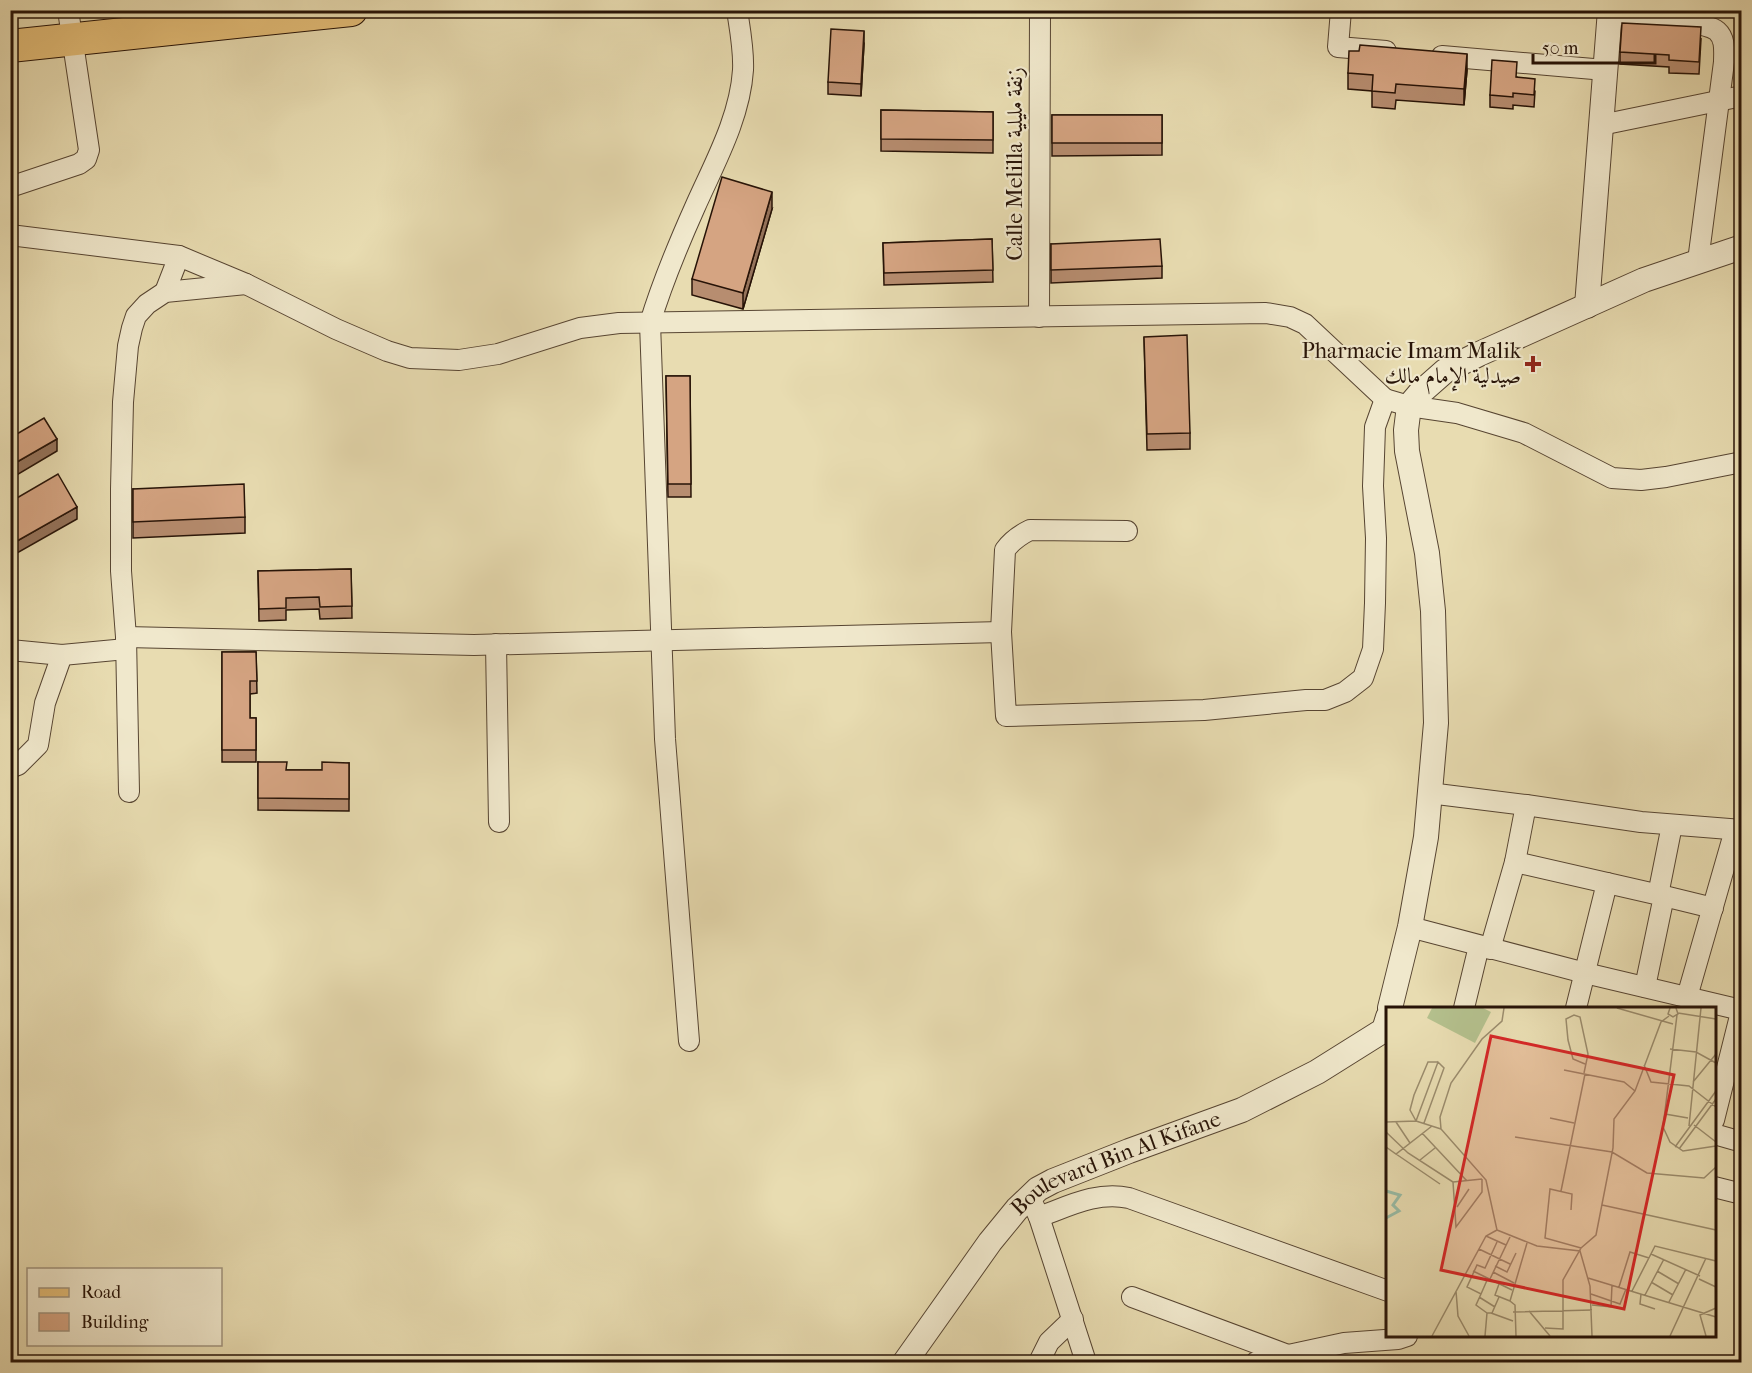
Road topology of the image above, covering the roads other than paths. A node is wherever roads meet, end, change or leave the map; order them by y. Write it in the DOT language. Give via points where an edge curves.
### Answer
graph roads {
  1 [pos="351,10"];
  2 [pos="737,10"];
  3 [pos="1040,10"];
  4 [pos="1341,10"];
  5 [pos="1610,12"];
  6 [pos="295,14"];
  7 [pos="70,25"];
  8 [pos="10,46"];
  9 [pos="1605,70"];
  10 [pos="1742,96"];
  11 [pos="1718,100"];
  12 [pos="1601,124"];
  13 [pos="10,187"];
  14 [pos="10,235"];
  15 [pos="1742,247"];
  16 [pos="179,256"];
  17 [pos="1698,261"];
  18 [pos="246,284"];
  19 [pos="165,292"];
  20 [pos="1587,306"];
  21 [pos="1039,317"];
  22 [pos="650,323"];
  23 [pos="1385,399"];
  24 [pos="1409,406"];
  25 [pos="1742,462"];
  26 [pos="1127,531"];
  27 [pos="1001,632"];
  28 [pos="663,640"];
  29 [pos="126,643"];
  30 [pos="496,644"];
  31 [pos="10,650"];
  32 [pos="62,655"];
  33 [pos="10,768"];
  34 [pos="129,792"];
  35 [pos="1429,793"];
  36 [pos="1526,805"];
  37 [pos="499,822"];
  38 [pos="1672,825"];
  39 [pos="1738,830"];
  40 [pos="1515,862"];
  41 [pos="1607,883"];
  42 [pos="1661,896"];
  43 [pos="1713,908"];
  44 [pos="1410,927"];
  45 [pos="1484,948"];
  46 [pos="1585,973"];
  47 [pos="1645,987"];
  48 [pos="1687,997"];
  49 [pos="1391,1007"];
  50 [pos="1464,1007"];
  51 [pos="1576,1007"];
  52 [pos="1715,1007"];
  53 [pos="1716,1007"];
  54 [pos="1741,1016"];
  55 [pos="1386,1025"];
  56 [pos="689,1041"];
  57 [pos="1716,1112"];
  58 [pos="1716,1135"];
  59 [pos="1742,1142"];
  60 [pos="1716,1187"];
  61 [pos="1742,1194"];
  62 [pos="1034,1207"];
  63 [pos="1386,1290"];
  64 [pos="1132,1297"];
  65 [pos="1073,1319"];
  66 [pos="1402,1337"];
  67 [pos="1288,1355"];
  68 [pos="906,1362"];
  69 [pos="1039,1362"];
  70 [pos="1086,1362"];
  71 [pos="1256,1362"];
  1 -- 6 [label="main road"];
  2 -- 22 [label="street" via="743,70 738,101 716,162 660,289"];
  3 -- 21 [label="street, Calle Melilla زنقة مليلية"];
  4 -- 9 [label="street" via="1338,47"];
  5 -- 9 [label="street"];
  5 -- 11 [label="street" via="1687,22 1716,30 1724,45"];
  6 -- 7 [label="main road"];
  7 -- 8 [label="main road"];
  7 -- 13 [label="street" via="89,150 86,159"];
  9 -- 12 [label="street"];
  10 -- 11 [label="street"];
  11 -- 12 [label="street"];
  11 -- 17 [label="street"];
  12 -- 20 [label="street"];
  14 -- 16 [label="street"];
  15 -- 17 [label="street"];
  16 -- 18 [label="street"];
  16 -- 19 [label="street"];
  17 -- 20 [label="street"];
  18 -- 19 [label="street"];
  18 -- 22 [label="street" via="336,328 410,358 459,360 498,354 580,328"];
  19 -- 29 [label="street" via="136,316 128,346 121,489"];
  20 -- 24 [label="street" via="1445,371"];
  21 -- 22 [label="street"];
  21 -- 23 [label="street" via="1266,313 1290,317 1319,336"];
  22 -- 28 [label="street"];
  23 -- 24 [label="street"];
  23 -- 27 [label="street" via="1375,427 1373,455 1373,649 1363,678 1345,692 1325,700 1204,710 1006,716"];
  24 -- 25 [label="street" via="1457,413 1524,434 1612,478 1658,478"];
  24 -- 35 [label="street" via="1407,451 1427,553 1433,611 1436,723"];
  26 -- 27 [label="street" via="1030,530 1014,540 1005,550"];
  27 -- 28 [label="street"];
  28 -- 30 [label="street"];
  28 -- 56 [label="street" via="665,739"];
  29 -- 30 [label="street"];
  29 -- 32 [label="street"];
  29 -- 34 [label="street"];
  30 -- 37 [label="street"];
  31 -- 32 [label="street"];
  32 -- 33 [label="street" via="45,703 38,745"];
  35 -- 36 [label="street"];
  35 -- 44 [label="street" via="1426,837"];
  36 -- 38 [label="street"];
  36 -- 40 [label="street"];
  38 -- 39 [label="street"];
  38 -- 42 [label="street"];
  39 -- 43 [label="street"];
  40 -- 41 [label="street"];
  40 -- 45 [label="street"];
  41 -- 42 [label="street"];
  41 -- 46 [label="street"];
  42 -- 43 [label="street"];
  42 -- 47 [label="street"];
  43 -- 48 [label="street"];
  44 -- 45 [label="street"];
  44 -- 49 [label="street"];
  45 -- 46 [label="street"];
  45 -- 50 [label="street"];
  46 -- 47 [label="street"];
  46 -- 51 [label="street"];
  47 -- 48 [label="street"];
  48 -- 52 [label="street"];
  53 -- 54 [label="street"];
  54 -- 57 [label="street"];
  55 -- 62 [label="street, Boulevard Bin Al Kifane" via="1317,1072 1242,1110 1053,1181"];
  58 -- 59 [label="street"];
  60 -- 61 [label="street"];
  62 -- 63 [label="street" via="1113,1195"];
  62 -- 65 [label="street"];
  62 -- 68 [label="street, Boulevard Bin Al Kifane" via="1000,1229"];
  64 -- 67 [label="street"];
  65 -- 69 [label="street" via="1049,1342"];
  65 -- 70 [label="street"];
  66 -- 67 [label="street" via="1344,1343"];
  67 -- 71 [label="street"];
}
